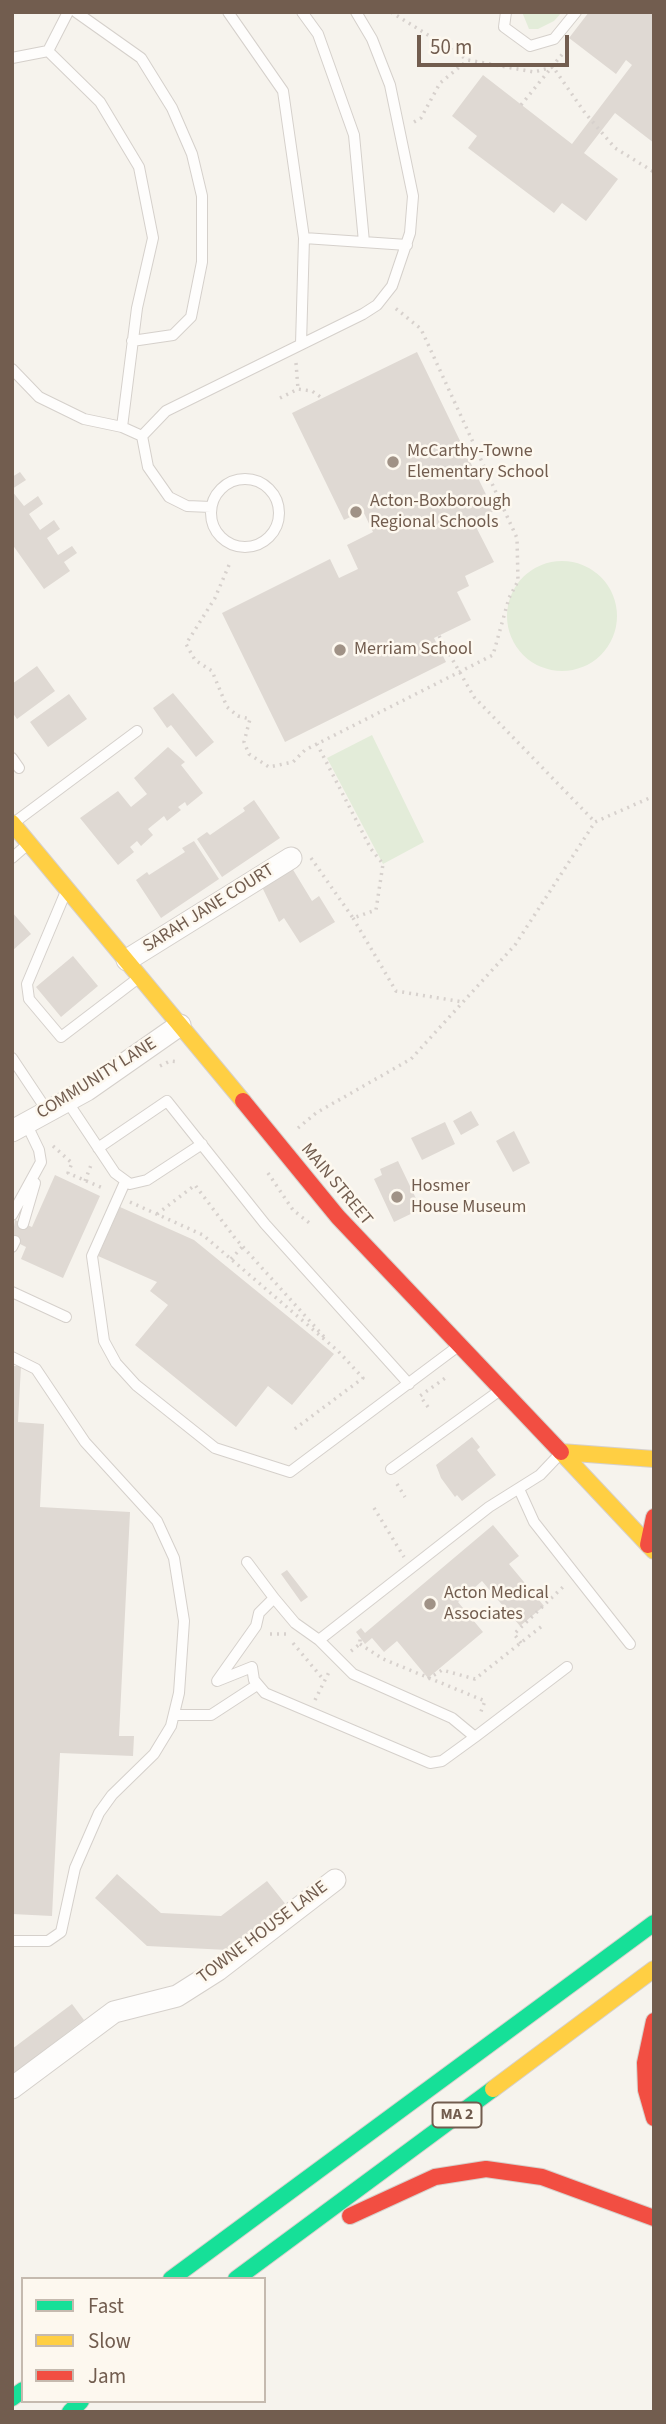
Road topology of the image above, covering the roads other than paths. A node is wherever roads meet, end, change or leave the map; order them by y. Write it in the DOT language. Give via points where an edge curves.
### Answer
graph roads {
  1 [pos="68,12"];
  2 [pos="76,12"];
  3 [pos="228,12"];
  4 [pos="302,12"];
  5 [pos="356,12"];
  6 [pos="506,12"];
  7 [pos="576,12"];
  8 [pos="48,51"];
  9 [pos="12,58"];
  10 [pos="304,238"];
  11 [pos="364,242"];
  12 [pos="407,244"];
  13 [pos="132,341"];
  14 [pos="301,344"];
  15 [pos="12,369"];
  16 [pos="122,427"];
  17 [pos="142,436"];
  18 [pos="211,507"];
  19 [pos="137,731"];
  20 [pos="12,758"];
  21 [pos="19,768"];
  22 [pos="12,823"];
  23 [pos="31,842"];
  24 [pos="292,858"];
  25 [pos="12,859"];
  26 [pos="68,887"];
  27 [pos="134,968"];
  28 [pos="180,1025"];
  29 [pos="12,1058"];
  30 [pos="67,1101"];
  31 [pos="48,1112"];
  32 [pos="19,1127"];
  33 [pos="202,1144"];
  34 [pos="98,1148"];
  35 [pos="38,1170"];
  36 [pos="125,1182"];
  37 [pos="12,1215"];
  38 [pos="23,1224"];
  39 [pos="12,1292"];
  40 [pos="66,1317"];
  41 [pos="459,1346"];
  42 [pos="12,1357"];
  43 [pos="409,1384"];
  44 [pos="501,1389"];
  45 [pos="561,1452"];
  46 [pos="654,1459"];
  47 [pos="391,1469"];
  48 [pos="519,1489"];
  49 [pos="654,1517"];
  50 [pos="652,1546"];
  51 [pos="247,1562"];
  52 [pos="274,1598"];
  53 [pos="319,1640"];
  54 [pos="630,1644"];
  55 [pos="568,1667"];
  56 [pos="257,1685"];
  57 [pos="174,1715"];
  58 [pos="475,1737"];
  59 [pos="335,1880"];
  60 [pos="654,1923"];
  61 [pos="12,1941"];
  62 [pos="654,1969"];
  63 [pos="654,2021"];
  64 [pos="12,2088"];
  65 [pos="654,2118"];
  66 [pos="654,2218"];
  67 [pos="260,2260"];
  68 [pos="175,2277"];
  69 [pos="239,2277"];
  1 -- 8 [label="lane"];
  2 -- 13 [label="lane" via="141,58 172,108 192,154 202,196 202,262 191,317 173,335"];
  3 -- 10 [label="lane" via="283,91"];
  4 -- 11 [label="lane" via="318,34 354,135"];
  5 -- 12 [label="lane" via="372,39 401,127 413,195"];
  6 -- 7 [label="lane" via="504,27 530,46 554,39"];
  8 -- 9 [label="lane"];
  8 -- 13 [label="lane" via="100,102 139,167 153,238"];
  10 -- 11 [label="lane"];
  10 -- 14 [label="lane"];
  11 -- 12 [label="lane"];
  12 -- 14 [label="lane" via="392,286 377,305"];
  13 -- 16 [label="lane"];
  14 -- 17 [label="lane" via="166,411"];
  15 -- 16 [label="lane" via="39,397 84,419"];
  16 -- 17 [label="lane"];
  17 -- 18 [label="lane" via="148,467 169,497 187,506"];
  18 -- 18 [label="lane" via="215,530 231,545 253,547 264,542 277,525 277,502 254,480 231,482"];
  19 -- 22 [label="lane"];
  20 -- 21 [label="lane"];
  22 -- 23 [label="main road, MAIN STREET"];
  23 -- 25 [label="lane"];
  23 -- 26 [label="main road, MAIN STREET"];
  24 -- 27 [label="street, SARAH JANE COURT"];
  26 -- 27 [label="main road, MAIN STREET"];
  26 -- 27 [label="lane" via="26,984 29,999 61,1037"];
  27 -- 28 [label="main road, MAIN STREET"];
  28 -- 30 [label="street, COMMUNITY LANE"];
  28 -- 41 [label="main road, MAIN STREET" via="329,1208"];
  29 -- 31 [label="lane"];
  30 -- 31 [label="street, COMMUNITY LANE"];
  30 -- 34 [label="lane"];
  31 -- 32 [label="street, COMMUNITY LANE"];
  32 -- 35 [label="lane" via="41,1154"];
  33 -- 34 [label="lane" via="167,1101"];
  33 -- 36 [label="lane" via="148,1180"];
  33 -- 43 [label="lane" via="265,1224"];
  34 -- 36 [label="lane"];
  35 -- 37 [label="lane"];
  35 -- 38 [label="lane"];
  36 -- 43 [label="lane" via="91,1262 101,1333 123,1371 209,1444 290,1472"];
  39 -- 40 [label="lane"];
  41 -- 43 [label="lane"];
  41 -- 44 [label="main road, MAIN STREET"];
  42 -- 57 [label="lane" via="42,1375 85,1442 146,1506 167,1539 180,1581 184,1621"];
  44 -- 45 [label="main road, MAIN STREET"];
  44 -- 47 [label="lane"];
  45 -- 46 [label="main road"];
  45 -- 48 [label="lane"];
  45 -- 50 [label="main road, MAIN STREET"];
  48 -- 53 [label="lane" via="489,1507"];
  48 -- 54 [label="lane" via="534,1522"];
  49 -- 50 [label="main road"];
  51 -- 52 [label="lane"];
  52 -- 53 [label="lane" via="295,1623"];
  52 -- 56 [label="lane" via="259,1613 256,1626 217,1681 252,1667"];
  53 -- 58 [label="lane" via="353,1674 452,1718"];
  55 -- 58 [label="lane"];
  56 -- 57 [label="lane" via="211,1715"];
  56 -- 58 [label="lane" via="265,1693 430,1763 442,1761"];
  57 -- 61 [label="lane" via="154,1754 111,1795 94,1823 75,1868 61,1932 47,1941"];
  59 -- 64 [label="street, TOWNE HOUSE LANE" via="218,1970 177,1996 114,2011"];
  60 -- 68 [label="main road, MA 2"];
  62 -- 67 [label="main road, MA 2"];
  63 -- 65 [label="main road" via="645,2063"];
  66 -- 67 [label="main road" via="542,2177 464,2171 413,2185"];
  67 -- 69 [label="main road, MA 2"];
}
